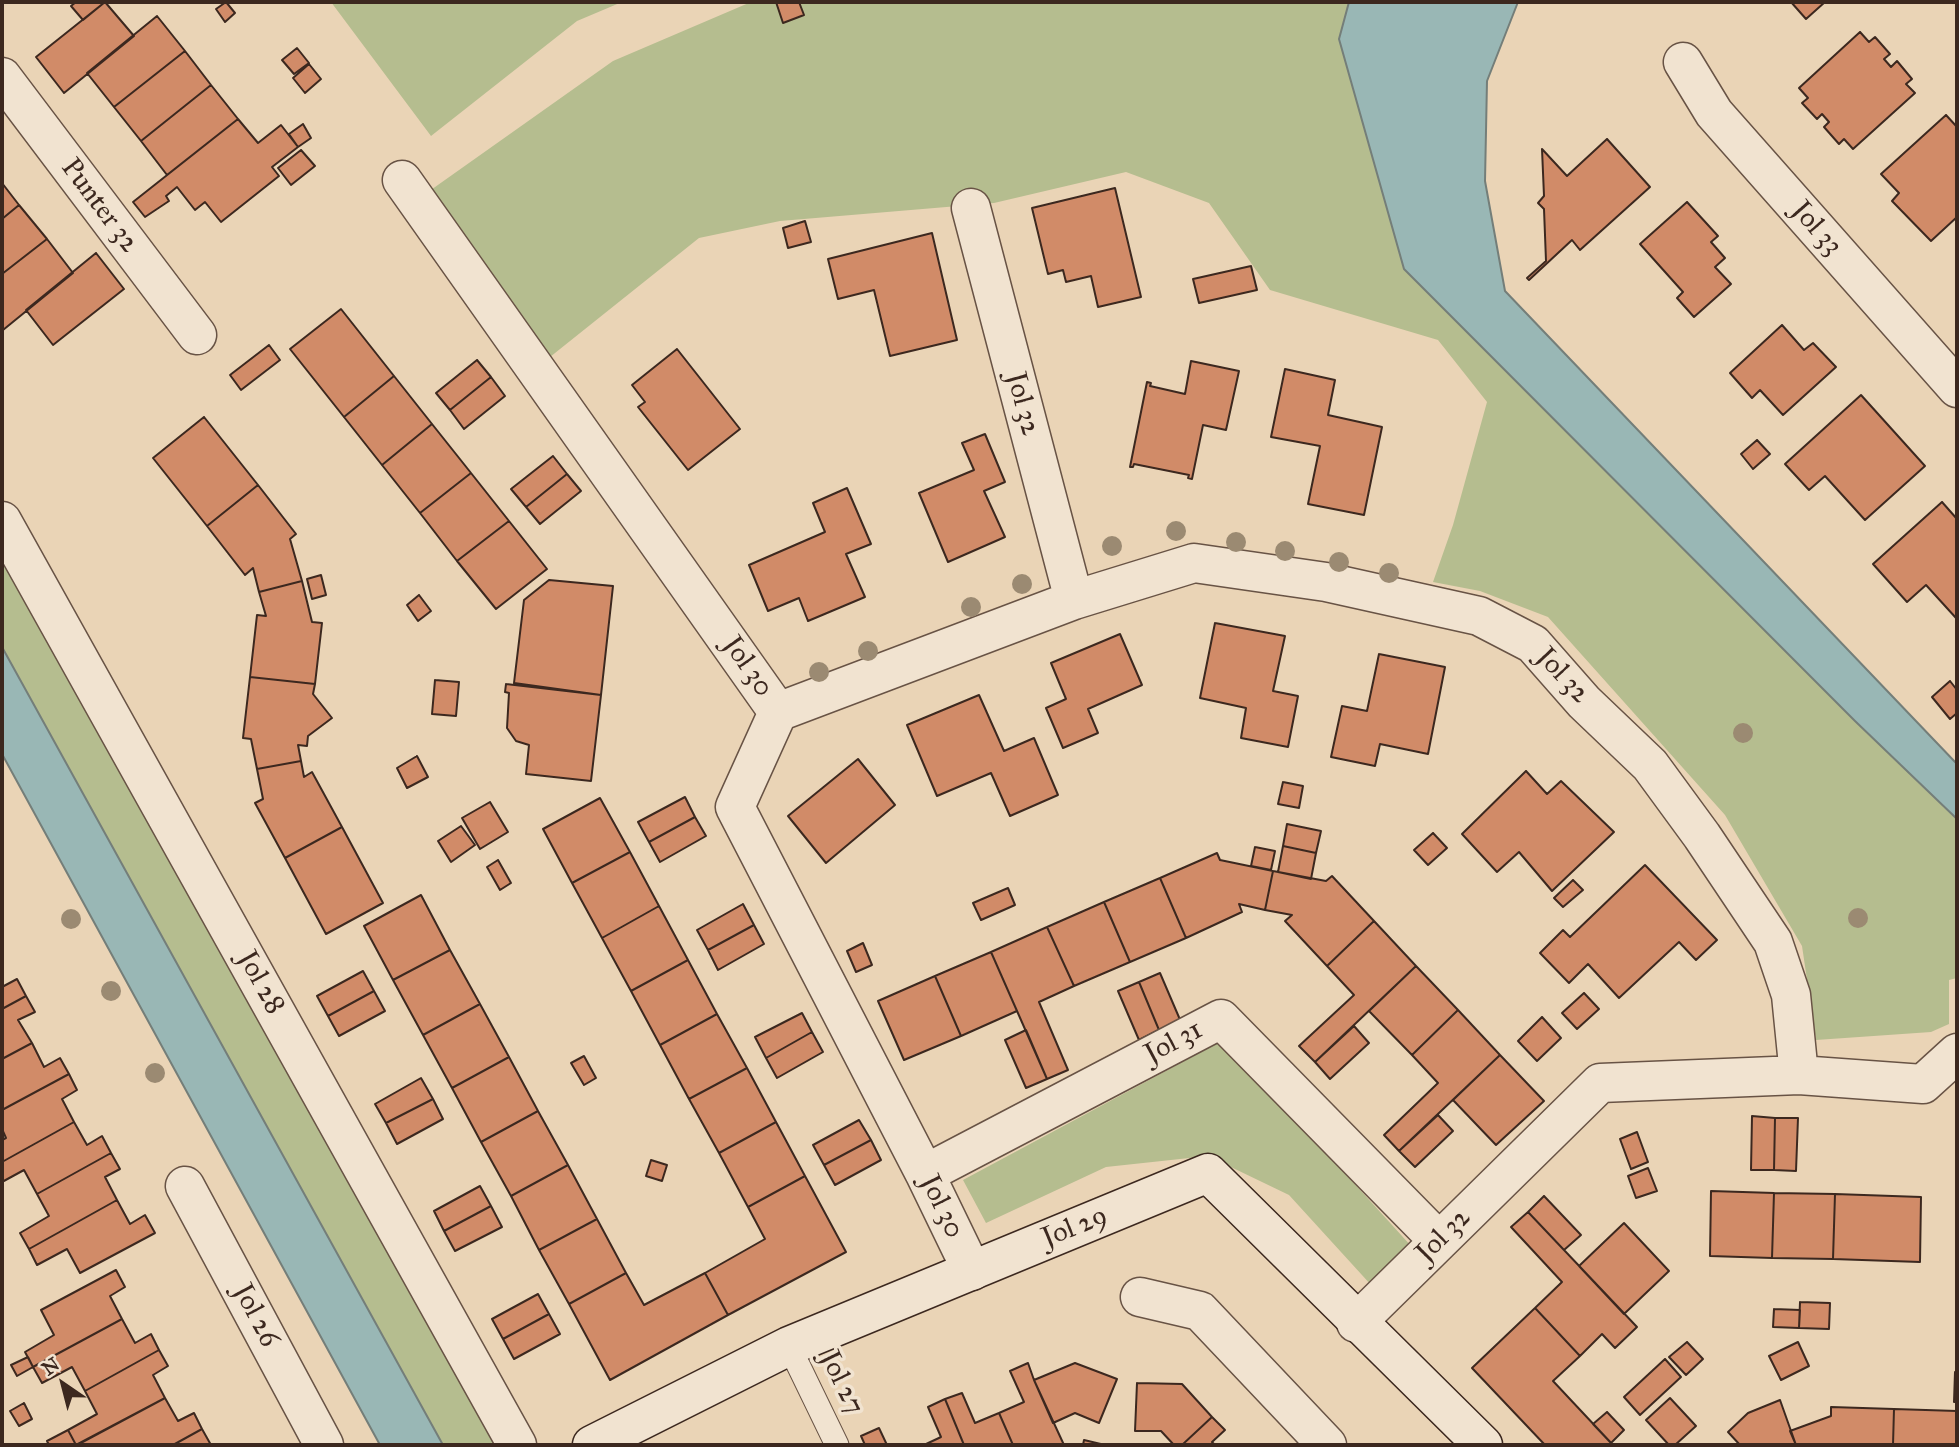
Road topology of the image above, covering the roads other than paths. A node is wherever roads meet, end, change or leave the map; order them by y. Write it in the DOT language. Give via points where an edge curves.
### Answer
graph roads {
  1 [pos="1683,62"];
  2 [pos="2,77"];
  3 [pos="402,180"];
  4 [pos="971,208"];
  5 [pos="197,335"];
  6 [pos="1957,388"];
  7 [pos="2,522"];
  8 [pos="1074,600"];
  9 [pos="778,712"];
  10 [pos="1957,1053"];
  11 [pos="1799,1075"];
  12 [pos="925,1174"];
  13 [pos="185,1186"];
  14 [pos="1438,1241"];
  15 [pos="972,1271"];
  16 [pos="1139,1297"];
  17 [pos="1356,1323"];
  18 [pos="789,1346"];
  19 [pos="324,1445"];
  20 [pos="517,1445"];
  21 [pos="592,1445"];
  22 [pos="837,1445"];
  23 [pos="1327,1445"];
  24 [pos="1483,1445"];
  1 -- 6 [label="street, Jol 33" via="1714,113"];
  2 -- 5 [label="street, Punter 32"];
  3 -- 9 [label="street, Jol 30"];
  4 -- 8 [label="street, Jol 32"];
  7 -- 20 [label="street, Jol 28"];
  8 -- 9 [label="street, Jol 32"];
  8 -- 11 [label="street, Jol 32" via="1194,563 1326,582 1479,616 1533,644 1584,702 1650,765 1773,942 1791,995"];
  9 -- 12 [label="street, Jol 30" via="734,807"];
  10 -- 11 [label="street, Jol 32" via="1923,1084"];
  11 -- 14 [label="street, Jol 32" via="1600,1083"];
  12 -- 14 [label="street, Jol 31" via="1221,1018"];
  12 -- 15 [label="street, Jol 30"];
  13 -- 19 [label="street, Jol 26"];
  14 -- 17 [label="street, Jol 32"];
  15 -- 17 [label="street, Jol 29" via="1208,1173"];
  15 -- 18 [label="street, Jol 29"];
  16 -- 23 [label="street" via="1200,1311"];
  17 -- 24 [label="street, Jol 29"];
  18 -- 21 [label="street, Jol 29"];
  18 -- 22 [label="lane, Jol 27"];
}
